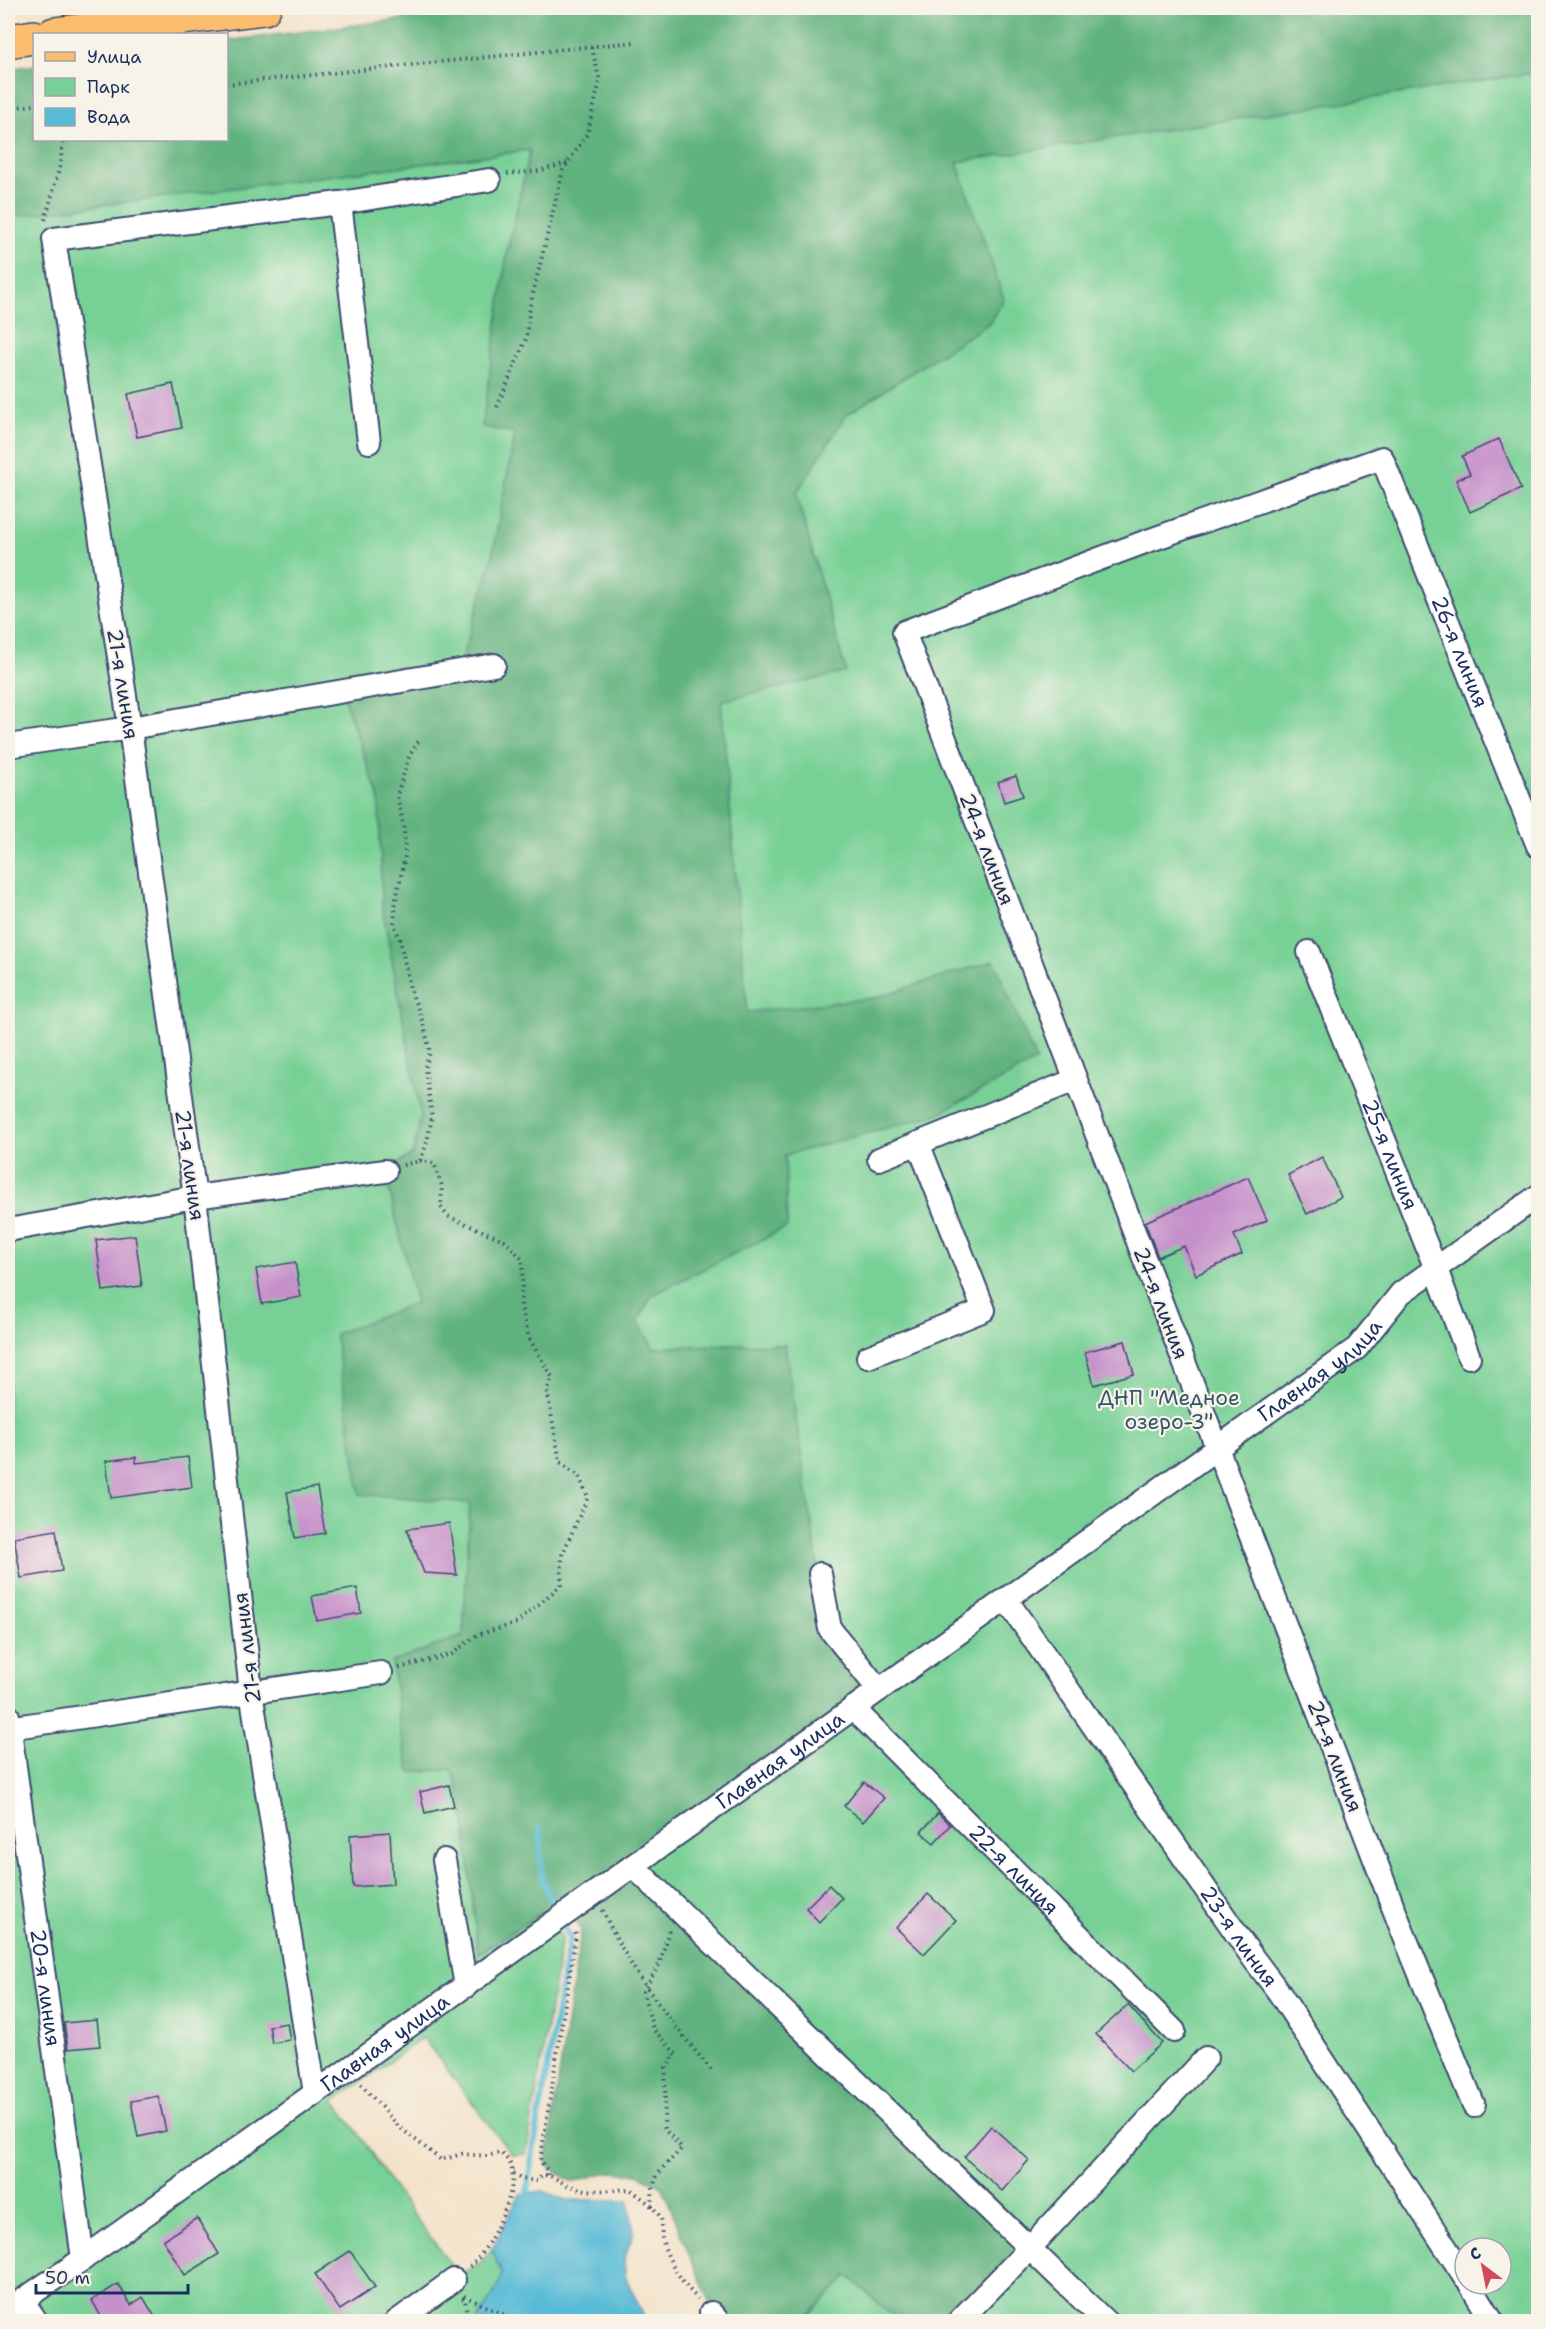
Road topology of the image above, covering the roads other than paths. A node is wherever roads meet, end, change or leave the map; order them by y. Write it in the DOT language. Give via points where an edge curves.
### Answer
graph roads {
  1 [pos="264,8"];
  2 [pos="62,33"];
  3 [pos="33,37"];
  4 [pos="8,40"];
  5 [pos="489,180"];
  6 [pos="339,203"];
  7 [pos="369,442"];
  8 [pos="904,632"];
  9 [pos="494,665"];
  10 [pos="130,728"];
  11 [pos="8,746"];
  12 [pos="1539,846"];
  13 [pos="1309,952"];
  14 [pos="1075,1080"];
  15 [pos="918,1143"];
  16 [pos="879,1159"];
  17 [pos="385,1171"];
  18 [pos="195,1197"];
  19 [pos="1539,1197"];
  20 [pos="8,1230"];
  21 [pos="1436,1269"];
  22 [pos="868,1357"];
  23 [pos="1469,1357"];
  24 [pos="1216,1449"];
  25 [pos="820,1574"];
  26 [pos="1006,1599"];
  27 [pos="381,1673"];
  28 [pos="879,1690"];
  29 [pos="252,1692"];
  30 [pos="853,1708"];
  31 [pos="8,1724"];
  32 [pos="444,1860"];
  33 [pos="633,1866"];
  34 [pos="466,1986"];
  35 [pos="1174,2031"];
  36 [pos="1206,2058"];
  37 [pos="315,2093"];
  38 [pos="1474,2106"];
  39 [pos="1029,2249"];
  40 [pos="83,2259"];
  41 [pos="1453,2259"];
  42 [pos="449,2284"];
  43 [pos="1477,2296"];
  44 [pos="15,2305"];
  45 [pos="37,2322"];
  46 [pos="396,2322"];
  47 [pos="958,2322"];
  48 [pos="1106,2322"];
  49 [pos="1493,2322"];
  1 -- 2 [label="main road"];
  3 -- 4 [label="main road"];
  5 -- 6 [label="street"];
  6 -- 7 [label="street"];
  6 -- 10 [label="street, 21-я линия" via="48,235"];
  8 -- 12 [label="street, 26-я линия" via="1382,458"];
  8 -- 14 [label="street, 24-я линия"];
  9 -- 10 [label="street"];
  10 -- 11 [label="street"];
  10 -- 18 [label="street, 21-я линия"];
  13 -- 21 [label="street, 25-я линия"];
  14 -- 15 [label="street"];
  14 -- 24 [label="street, 24-я линия"];
  15 -- 16 [label="street"];
  15 -- 22 [label="street" via="984,1310"];
  17 -- 18 [label="street"];
  18 -- 20 [label="street"];
  18 -- 29 [label="street, 21-я линия"];
  19 -- 21 [label="street, Главная улица"];
  21 -- 23 [label="street, 25-я линия"];
  21 -- 24 [label="street, Главная улица" via="1401,1293 1358,1348"];
  24 -- 26 [label="street, Главная улица"];
  24 -- 38 [label="street, 24-я линия"];
  25 -- 28 [label="street" via="830,1629"];
  26 -- 28 [label="street, Главная улица"];
  26 -- 41 [label="street, 23-я линия" via="1278,1991"];
  27 -- 29 [label="street"];
  28 -- 30 [label="street, Главная улица"];
  29 -- 31 [label="street"];
  29 -- 37 [label="street, 21-я линия"];
  30 -- 33 [label="street, Главная улица"];
  30 -- 35 [label="street, 22-я линия"];
  31 -- 40 [label="street, 20-я линия"];
  32 -- 34 [label="street"];
  33 -- 34 [label="street, Главная улица"];
  33 -- 39 [label="street"];
  34 -- 37 [label="street, Главная улица"];
  36 -- 39 [label="street"];
  37 -- 40 [label="street, Главная улица"];
  39 -- 47 [label="street"];
  39 -- 48 [label="street"];
  40 -- 44 [label="street, Главная улица"];
  42 -- 46 [label="street"];
  43 -- 49 [label="street"];
  44 -- 45 [label="street"];
}
